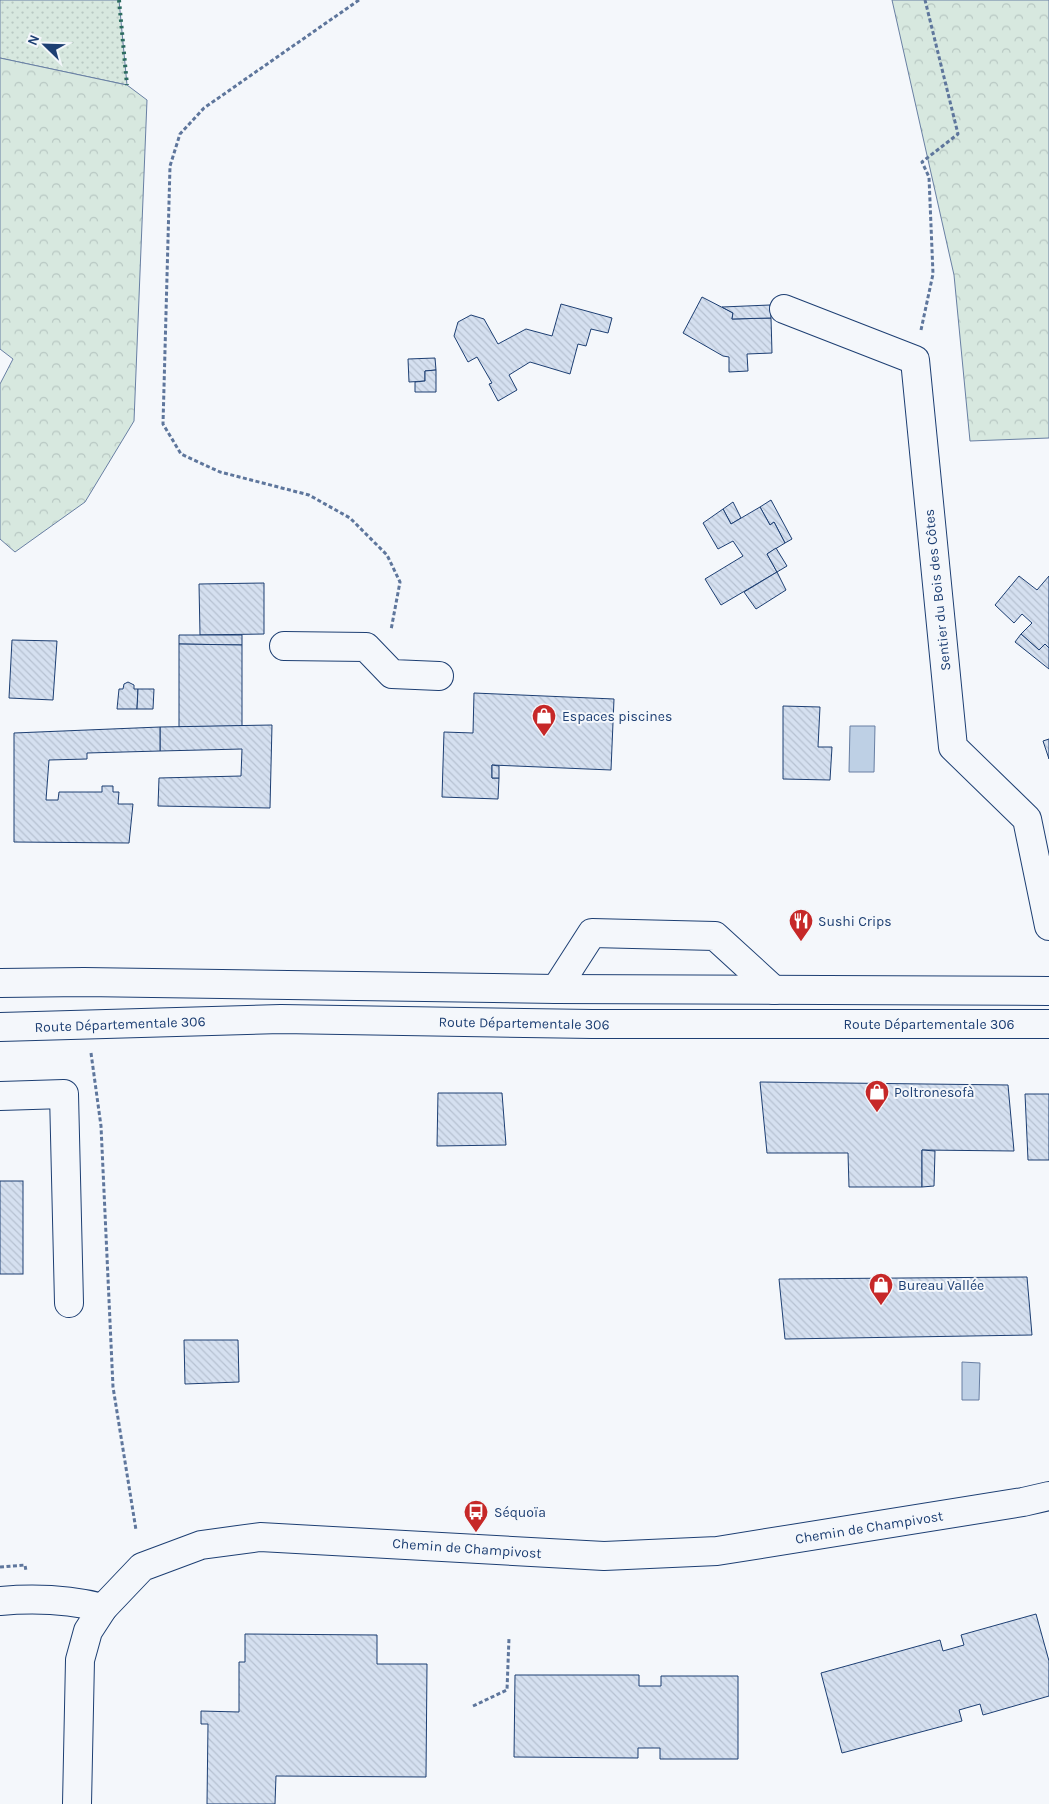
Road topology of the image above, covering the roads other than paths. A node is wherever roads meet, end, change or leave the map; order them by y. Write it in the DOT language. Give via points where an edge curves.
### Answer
graph roads {
  1 [pos="784,309"];
  2 [pos="284,646"];
  3 [pos="438,676"];
  4 [pos="1049,926"];
  5 [pos="0,983"];
  6 [pos="556,990"];
  7 [pos="774,990"];
  8 [pos="1049,991"];
  9 [pos="1049,1024"];
  10 [pos="0,1027"];
  11 [pos="0,1096"];
  12 [pos="69,1303"];
  13 [pos="1049,1496"];
  14 [pos="0,1601"];
  15 [pos="103,1608"];
  16 [pos="78,1804"];
  1 -- 4 [label="main road, Sentier du Bois des Côtes" via="914,360 952,747 1027,819"];
  2 -- 3 [label="main road" via="366,646 392,674"];
  5 -- 6 [label="main road"];
  6 -- 7 [label="main road"];
  6 -- 7 [label="main road" via="592,932 715,936"];
  7 -- 8 [label="main road"];
  9 -- 10 [label="main road, Route Départementale 306" via="592,1024 281,1019"];
  11 -- 12 [label="main road" via="64,1094"];
  13 -- 15 [label="main road, Chemin de Champivost" via="708,1552 604,1556 260,1536 201,1545 142,1568"];
  14 -- 15 [label="main road" via="76,1601"];
  15 -- 16 [label="main road, Chemin de Champivost" via="88,1631 80,1660"];
}
